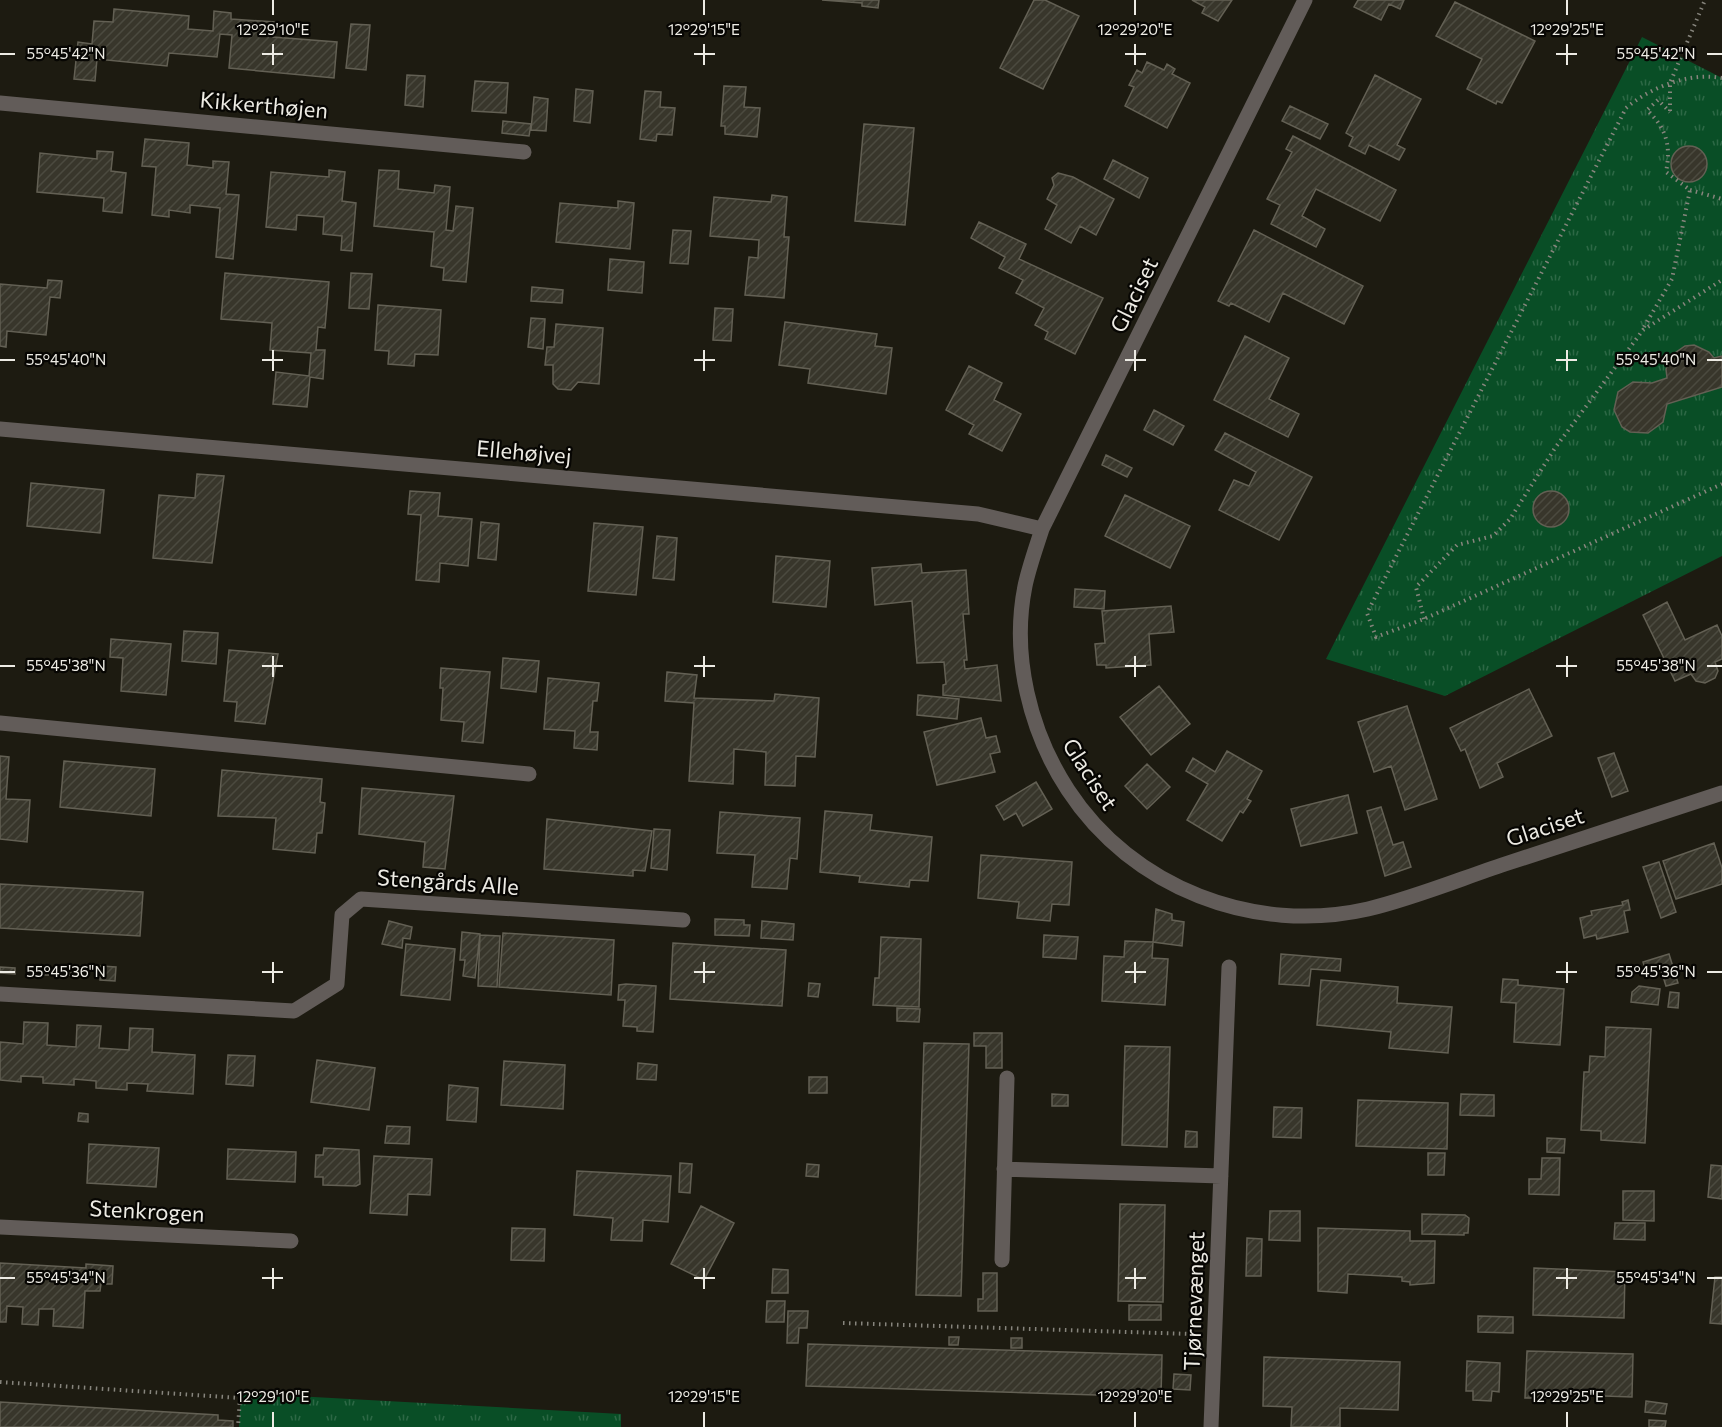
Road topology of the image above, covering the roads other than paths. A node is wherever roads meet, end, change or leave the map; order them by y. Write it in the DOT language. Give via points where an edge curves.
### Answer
graph roads {
  1 [pos="1305,0"];
  2 [pos="0,103"];
  3 [pos="524,152"];
  4 [pos="0,429"];
  5 [pos="1042,529"];
  6 [pos="0,723"];
  7 [pos="529,774"];
  8 [pos="1722,793"];
  9 [pos="683,920"];
  10 [pos="1229,967"];
  11 [pos="0,994"];
  12 [pos="1007,1078"];
  13 [pos="1004,1169"];
  14 [pos="1221,1176"];
  15 [pos="0,1227"];
  16 [pos="291,1241"];
  17 [pos="1002,1260"];
  18 [pos="1211,1427"];
  1 -- 5 [label="street, Glaciset"];
  2 -- 3 [label="street, Kikkerthøjen"];
  4 -- 5 [label="street, Ellehøjvej" via="978,514"];
  5 -- 8 [label="street, Glaciset" via="1025,587 1021,648 1029,707 1051,764 1084,814 1127,856 1178,888 1235,909 1290,916 1367,909"];
  6 -- 7 [label="street"];
  9 -- 11 [label="street, Stengårds Alle" via="361,899 342,915 337,984 294,1011"];
  10 -- 14 [label="street, Tjørnevænget"];
  12 -- 13 [label="street"];
  13 -- 14 [label="street"];
  13 -- 17 [label="street"];
  14 -- 18 [label="street, Tjørnevænget"];
  15 -- 16 [label="street, Stenkrogen"];
}
